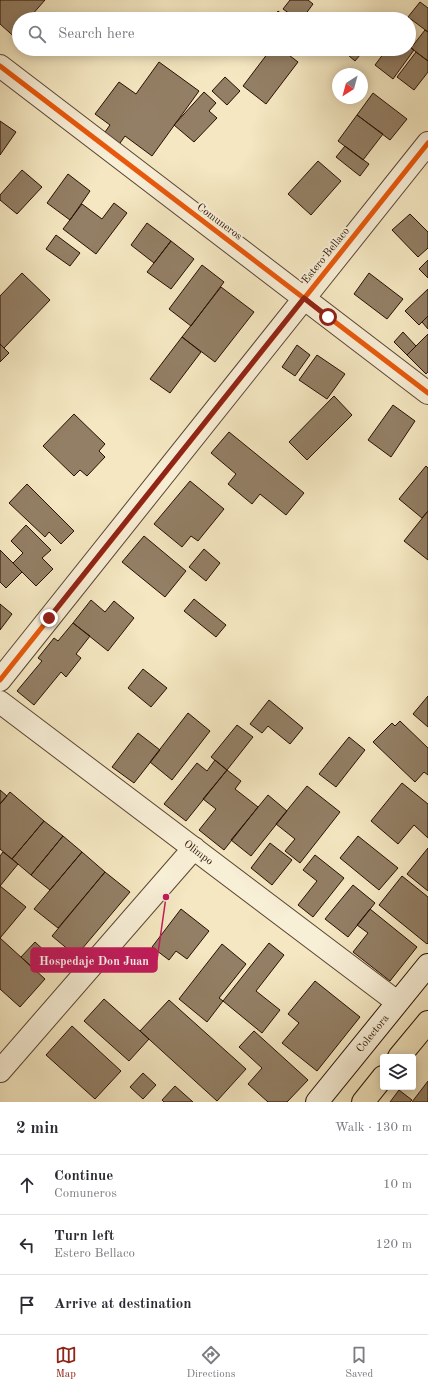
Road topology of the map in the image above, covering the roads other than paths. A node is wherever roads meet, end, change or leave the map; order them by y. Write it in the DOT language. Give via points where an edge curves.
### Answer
graph roads {
  1 [pos="0,66"];
  2 [pos="428,143"];
  3 [pos="304,298"];
  4 [pos="428,393"];
  5 [pos="0,680"];
  6 [pos="0,702"];
  7 [pos="194,848"];
  8 [pos="428,965"];
  9 [pos="397,1002"];
  10 [pos="426,1028"];
  11 [pos="402,1054"];
  12 [pos="0,1071"];
  13 [pos="380,1081"];
  14 [pos="317,1102"];
  15 [pos="362,1102"];
  1 -- 3 [label="street, Comuneros"];
  2 -- 3 [label="street, Estero Bellaco"];
  3 -- 4 [label="street, Comuneros"];
  3 -- 5 [label="street, Estero Bellaco"];
  6 -- 7 [label="street, Olimpo"];
  7 -- 9 [label="street, Olimpo"];
  7 -- 12 [label="street"];
  8 -- 9 [label="street, Colectora"];
  9 -- 14 [label="street, Colectora"];
  10 -- 11 [label="highway"];
  13 -- 15 [label="highway"];
}
